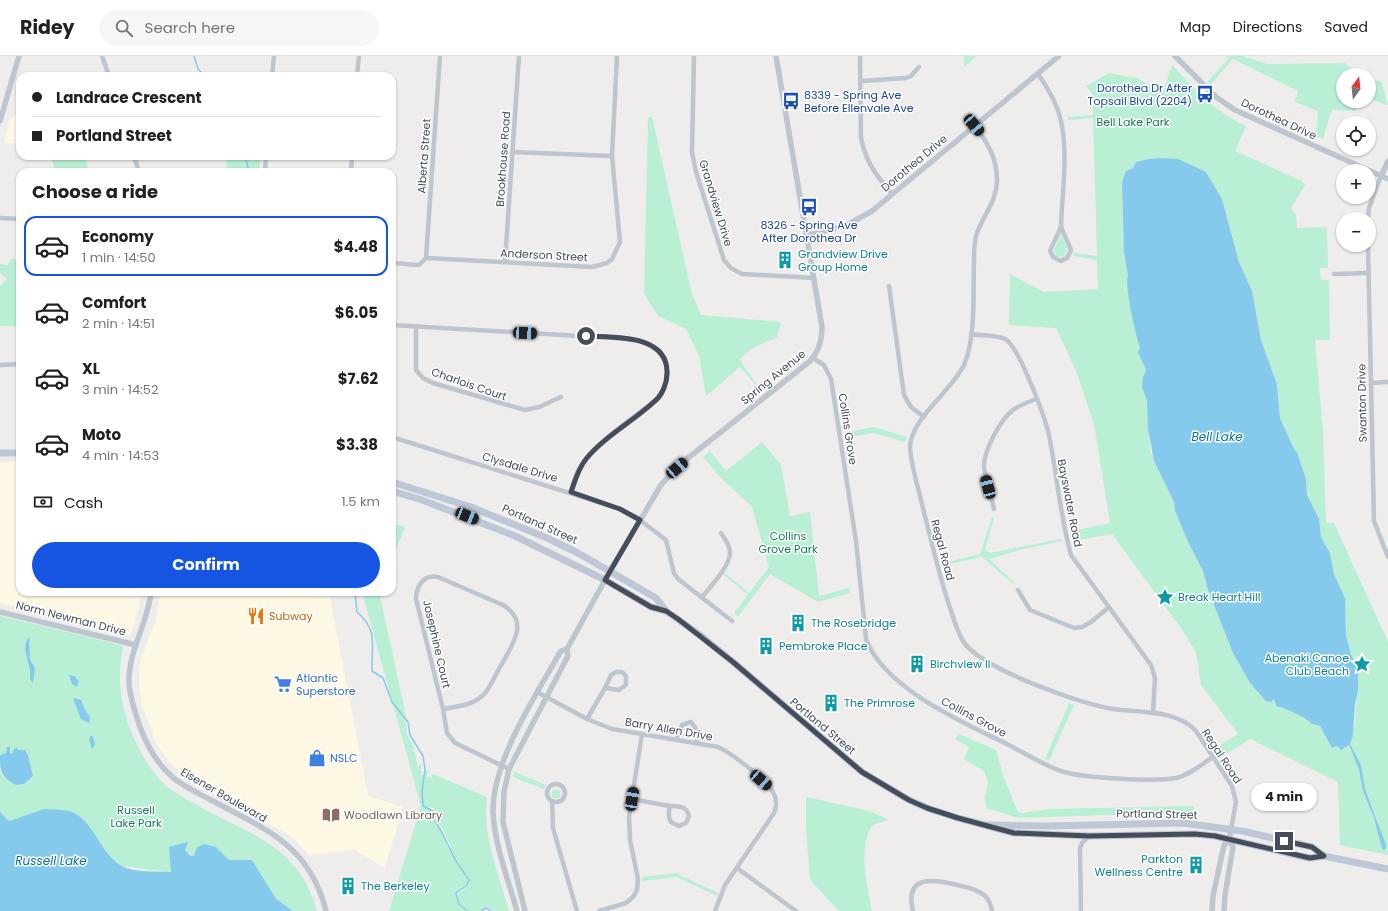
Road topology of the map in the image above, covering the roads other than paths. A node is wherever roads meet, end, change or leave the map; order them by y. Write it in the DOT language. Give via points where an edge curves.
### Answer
graph roads {
  1 [pos="19,56"];
  2 [pos="102,56"];
  3 [pos="274,56"];
  4 [pos="359,56"];
  5 [pos="440,56"];
  6 [pos="519,56"];
  7 [pos="617,56"];
  8 [pos="694,56"];
  9 [pos="776,56"];
  10 [pos="860,56"];
  11 [pos="1059,56"];
  12 [pos="1175,56"];
  13 [pos="919,67"];
  14 [pos="108,72"];
  15 [pos="272,72"];
  16 [pos="357,72"];
  17 [pos="1038,74"];
  18 [pos="862,81"];
  19 [pos="0,121"];
  20 [pos="974,125"];
  21 [pos="513,152"];
  22 [pos="612,156"];
  23 [pos="1388,161"];
  24 [pos="1382,176"];
  25 [pos="1388,179"];
  26 [pos="892,194"];
  27 [pos="1369,212"];
  28 [pos="0,218"];
  29 [pos="16,219"];
  30 [pos="1061,227"];
  31 [pos="808,235"];
  32 [pos="1368,252"];
  33 [pos="426,258"];
  34 [pos="505,262"];
  35 [pos="396,264"];
  36 [pos="1368,273"];
  37 [pos="1334,274"];
  38 [pos="814,278"];
  39 [pos="889,286"];
  40 [pos="396,325"];
  41 [pos="416,327"];
  42 [pos="971,334"];
  43 [pos="813,358"];
  44 [pos="16,364"];
  45 [pos="0,365"];
  46 [pos="1388,382"];
  47 [pos="1371,383"];
  48 [pos="561,397"];
  49 [pos="1036,399"];
  50 [pos="924,417"];
  51 [pos="396,438"];
  52 [pos="0,453"];
  53 [pos="16,453"];
  54 [pos="396,483"];
  55 [pos="571,492"];
  56 [pos="396,493"];
  57 [pos="994,509"];
  58 [pos="640,520"];
  59 [pos="721,533"];
  60 [pos="1387,550"];
  61 [pos="1388,557"];
  62 [pos="610,571"];
  63 [pos="605,580"];
  64 [pos="1018,590"];
  65 [pos="150,596"];
  66 [pos="702,597"];
  67 [pos="1108,608"];
  68 [pos="666,611"];
  69 [pos="0,612"];
  70 [pos="732,621"];
  71 [pos="136,645"];
  72 [pos="568,649"];
  73 [pos="605,688"];
  74 [pos="537,692"];
  75 [pos="546,697"];
  76 [pos="443,709"];
  77 [pos="1153,713"];
  78 [pos="587,719"];
  79 [pos="642,734"];
  80 [pos="676,740"];
  81 [pos="697,743"];
  82 [pos="1213,757"];
  83 [pos="501,766"];
  84 [pos="509,769"];
  85 [pos="632,799"];
  86 [pos="552,801"];
  87 [pos="669,806"];
  88 [pos="984,825"];
  89 [pos="1231,830"];
  90 [pos="1089,836"];
  91 [pos="1229,840"];
  92 [pos="1324,856"];
  93 [pos="737,868"];
  94 [pos="1388,869"];
  95 [pos="326,911"];
  96 [pos="517,911"];
  97 [pos="525,911"];
  98 [pos="577,911"];
  99 [pos="599,911"];
  100 [pos="715,911"];
  101 [pos="796,911"];
  102 [pos="913,911"];
  103 [pos="992,911"];
  104 [pos="1081,911"];
  105 [pos="1212,911"];
  106 [pos="1224,911"];
  1 -- 19 [label="street"];
  2 -- 14 [label="street"];
  3 -- 15 [label="street"];
  4 -- 16 [label="street"];
  5 -- 33 [label="street, Alberta Street"];
  6 -- 21 [label="street, Brookhouse Road"];
  7 -- 22 [label="street, Anderson Street"];
  8 -- 38 [label="street, Grandview Drive" via="693,156 724,260 731,268 742,274"];
  9 -- 31 [label="street, Spring Avenue"];
  10 -- 18 [label="street"];
  11 -- 17 [label="street, Dorothea Drive"];
  12 -- 24 [label="street, Dorothea Drive" via="1216,98 1235,110"];
  13 -- 18 [label="street" via="906,78"];
  17 -- 20 [label="street, Dorothea Drive"];
  17 -- 30 [label="street" via="1056,104 1063,133"];
  18 -- 26 [label="street" via="863,148 872,170"];
  20 -- 26 [label="street, Dorothea Drive"];
  20 -- 42 [label="street, Regal Road" via="993,154 997,181 992,204 976,236"];
  21 -- 22 [label="street"];
  21 -- 34 [label="street, Brookhouse Road"];
  22 -- 34 [label="street, Anderson Street" via="620,235 618,249 612,259 592,267"];
  23 -- 24 [label="street"];
  24 -- 25 [label="street, Dorothea Drive"];
  24 -- 27 [label="street"];
  26 -- 31 [label="street, Dorothea Drive" via="856,221 834,230"];
  28 -- 29 [label="street"];
  30 -- 30 [label="street" via="1050,251 1052,257 1061,261 1067,258 1071,250"];
  31 -- 38 [label="street, Spring Avenue"];
  32 -- 36 [label="street, Swanton Drive"];
  33 -- 34 [label="street, Anderson Street"];
  33 -- 35 [label="street, Anderson Street" via="419,265"];
  36 -- 37 [label="street"];
  36 -- 47 [label="street, Swanton Drive"];
  38 -- 43 [label="street, Spring Avenue" via="822,327 819,348"];
  39 -- 50 [label="street" via="904,395 911,407"];
  40 -- 41 [label="street"];
  41 -- 48 [label="street, Charlois Court" via="416,370 423,378 433,383 525,410"];
  41 -- 55 [label="street" via="631,339 646,343 662,355 666,362 667,379 657,399 594,450 579,469"];
  42 -- 49 [label="street, Bayswater Road" via="1004,339 1014,347"];
  42 -- 50 [label="street, Regal Road" via="966,359 959,375"];
  43 -- 58 [label="street, Spring Avenue" via="677,468 661,485"];
  43 -- 82 [label="street, Collins Grove" via="824,365 831,379 856,541 866,639 880,663 918,696 946,715 1064,772 1088,776 1164,779 1186,774"];
  44 -- 45 [label="street"];
  46 -- 47 [label="street"];
  47 -- 60 [label="street, Swanton Drive" via="1374,521"];
  49 -- 57 [label="street" via="1016,408 1008,415 987,451 984,468"];
  49 -- 67 [label="street, Bayswater Road" via="1049,436 1071,555"];
  50 -- 77 [label="street, Regal Road" via="911,438 910,452 937,568 965,644 993,666 1074,699 1113,709"];
  51 -- 55 [label="street, Clysdale Drive"];
  52 -- 53 [label="main road"];
  54 -- 62 [label="main road, Portland Street" via="464,505 547,538"];
  55 -- 58 [label="street, Clysdale Drive" via="620,509"];
  56 -- 63 [label="main road, Portland Street" via="422,500 495,528 559,556"];
  58 -- 62 [label="street, Spring Avenue"];
  58 -- 66 [label="street, Clysdale Drive" via="666,540 674,573 684,585"];
  59 -- 66 [label="street" via="729,545 730,555 724,569"];
  60 -- 61 [label="street, Swanton Drive"];
  62 -- 63 [label="street, Spring Avenue"];
  62 -- 68 [label="main road, Portland Street" via="656,598"];
  63 -- 68 [label="main road, Portland Street" via="651,607"];
  63 -- 72 [label="street, Spring Avenue"];
  64 -- 67 [label="street" via="1030,610 1074,628 1091,622"];
  65 -- 71 [label="street, Eisener Boulevard"];
  66 -- 70 [label="street, Clysdale Drive"];
  67 -- 77 [label="street, Bayswater Road" via="1153,668 1156,684"];
  68 -- 88 [label="main road, Portland Street" via="728,658 862,772 927,808"];
  69 -- 71 [label="street, Norm Newman Drive"];
  71 -- 95 [label="street, Eisener Boulevard" via="130,668 130,693 143,736 156,758 176,780 259,826 291,847 313,876"];
  72 -- 74 [label="street" via="561,651"];
  72 -- 75 [label="street" via="568,656"];
  73 -- 73 [label="street" via="622,689 627,682 626,676 622,672 613,673"];
  73 -- 78 [label="street"];
  74 -- 75 [label="street, Barry Allen Drive"];
  74 -- 83 [label="street"];
  75 -- 78 [label="street, Barry Allen Drive"];
  75 -- 84 [label="street"];
  76 -- 76 [label="street, Josephine Court" via="468,705 483,696 516,638 518,628 515,617 508,608 432,576 419,585 416,599"];
  76 -- 83 [label="street, Josephine Court" via="447,733 455,743"];
  77 -- 82 [label="street, Regal Road" via="1180,720 1190,726"];
  78 -- 79 [label="street, Barry Allen Drive" via="612,729"];
  79 -- 80 [label="street, Barry Allen Drive"];
  79 -- 85 [label="street"];
  80 -- 81 [label="street, Barry Allen Drive"];
  80 -- 81 [label="street" via="682,725 691,722 697,730"];
  81 -- 93 [label="street, Barry Allen Drive" via="718,747 732,754 771,788 775,796 776,809 771,820"];
  82 -- 89 [label="street, Regal Road" via="1236,795"];
  83 -- 84 [label="street, Josephine Court"];
  83 -- 96 [label="street" via="494,796 495,828"];
  84 -- 97 [label="street" via="504,792 503,822"];
  85 -- 87 [label="street"];
  85 -- 99 [label="street" via="629,824 638,879 637,890 626,903"];
  86 -- 98 [label="street" via="553,828"];
  87 -- 87 [label="street" via="671,822 679,826 686,824 689,816 686,809"];
  88 -- 89 [label="main road, Portland Street" via="1183,823"];
  88 -- 90 [label="main road, Portland Street" via="1014,833"];
  89 -- 91 [label="street"];
  89 -- 92 [label="main road, Portland Street" via="1312,847"];
  90 -- 91 [label="main road, Portland Street" via="1176,833 1208,835"];
  90 -- 104 [label="street" via="1080,848"];
  91 -- 92 [label="main road, Portland Street" via="1310,858"];
  91 -- 105 [label="street" via="1224,845"];
  91 -- 106 [label="street" via="1233,847"];
  92 -- 94 [label="main road, Portland Street"];
  93 -- 100 [label="street, Barry Allen Drive" via="725,886"];
  93 -- 101 [label="street"];
  102 -- 103 [label="street" via="911,899 914,890 920,883 933,880 980,892 988,899"];
}
